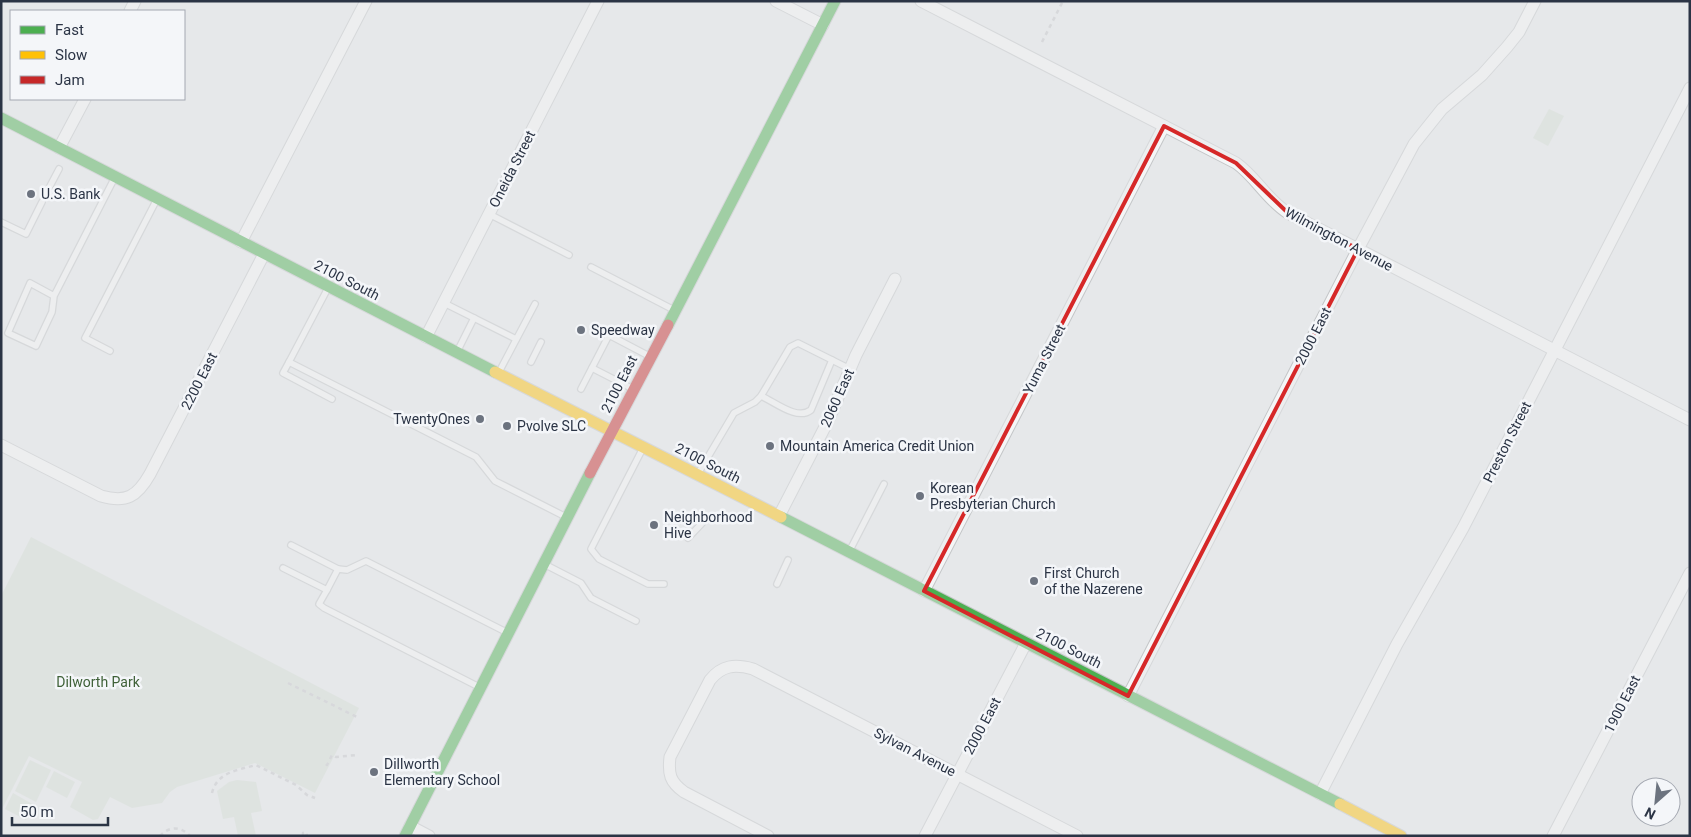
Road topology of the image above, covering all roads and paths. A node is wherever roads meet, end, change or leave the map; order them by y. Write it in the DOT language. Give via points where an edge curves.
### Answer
graph roads {
  1 [pos="366,1"];
  2 [pos="598,1"];
  3 [pos="776,1"];
  4 [pos="835,1"];
  5 [pos="921,1"];
  6 [pos="1063,1"];
  7 [pos="1535,1"];
  8 [pos="823,25"];
  9 [pos="1042,42"];
  10 [pos="1690,88"];
  11 [pos="84,100"];
  12 [pos="1,118"];
  13 [pos="1164,126"];
  14 [pos="59,148"];
  15 [pos="59,169"];
  16 [pos="115,177"];
  17 [pos="50,186"];
  18 [pos="157,199"];
  19 [pos="42,202"];
  20 [pos="489,214"];
  21 [pos="1,222"];
  22 [pos="241,242"];
  23 [pos="1358,249"];
  24 [pos="264,254"];
  25 [pos="569,255"];
  26 [pos="592,267"];
  27 [pos="895,279"];
  28 [pos="328,287"];
  29 [pos="54,296"];
  30 [pos="444,303"];
  31 [pos="535,304"];
  32 [pos="676,311"];
  33 [pos="474,318"];
  34 [pos="426,337"];
  35 [pos="516,339"];
  36 [pos="541,342"];
  37 [pos="1554,350"];
  38 [pos="110,351"];
  39 [pos="456,353"];
  40 [pos="650,357"];
  41 [pos="832,360"];
  42 [pos="289,362"];
  43 [pos="531,362"];
  44 [pos="592,368"];
  45 [pos="850,369"];
  46 [pos="498,374"];
  47 [pos="581,389"];
  48 [pos="633,390"];
  49 [pos="761,396"];
  50 [pos="332,399"];
  51 [pos="1690,420"];
  52 [pos="611,432"];
  53 [pos="1,445"];
  54 [pos="643,448"];
  55 [pos="698,475"];
  56 [pos="884,484"];
  57 [pos="779,516"];
  58 [pos="568,518"];
  59 [pos="706,518"];
  60 [pos="688,538"];
  61 [pos="291,545"];
  62 [pos="849,552"];
  63 [pos="788,560"];
  64 [pos="544,564"];
  65 [pos="283,568"];
  66 [pos="338,570"];
  67 [pos="1690,573"];
  68 [pos="664,584"];
  69 [pos="777,584"];
  70 [pos="327,590"];
  71 [pos="924,591"];
  72 [pos="636,620"];
  73 [pos="508,633"];
  74 [pos="1026,643"];
  75 [pos="288,683"];
  76 [pos="481,688"];
  77 [pos="1128,696"];
  78 [pos="357,717"];
  79 [pos="357,756"];
  80 [pos="326,764"];
  81 [pos="957,774"];
  82 [pos="212,793"];
  83 [pos="1320,794"];
  84 [pos="315,798"];
  85 [pos="408,831"];
  86 [pos="160,836"];
  87 [pos="190,836"];
  88 [pos="303,836"];
  89 [pos="307,836"];
  90 [pos="429,836"];
  91 [pos="768,836"];
  92 [pos="925,836"];
  93 [pos="1077,836"];
  94 [pos="1401,836"];
  95 [pos="1553,836"];
  1 -- 22 [label="street"];
  2 -- 20 [label="street, Oneida Street"];
  3 -- 8 [label="street"];
  4 -- 8 [label="main road, 2100 East"];
  5 -- 13 [label="street, Wilmington Avenue"];
  6 -- 9 [label="path"];
  7 -- 23 [label="street, 2000 East" via="1519,32 1502,54 1442,109 1414,144"];
  8 -- 32 [label="main road, 2100 East"];
  10 -- 37 [label="street, Preston Street"];
  11 -- 14 [label="street"];
  12 -- 14 [label="main road, 2100 South"];
  13 -- 23 [label="street, Wilmington Avenue" via="1242,168 1273,202 1288,213"];
  13 -- 71 [label="street, Yuma Street"];
  14 -- 16 [label="main road, 2100 South"];
  15 -- 17 [label="lane"];
  16 -- 18 [label="main road, 2100 South"];
  16 -- 29 [label="lane"];
  18 -- 22 [label="main road, 2100 South"];
  18 -- 38 [label="lane" via="85,338"];
  19 -- 21 [label="lane" via="26,234"];
  20 -- 25 [label="lane"];
  20 -- 30 [label="street, Oneida Street"];
  22 -- 24 [label="main road, 2100 South"];
  23 -- 37 [label="street, Wilmington Avenue"];
  23 -- 77 [label="street, 2000 East"];
  24 -- 28 [label="main road, 2100 South"];
  24 -- 53 [label="street, 2200 East" via="150,474 132,496 109,498 92,492"];
  26 -- 32 [label="lane"];
  27 -- 45 [label="street, 2060 East"];
  28 -- 34 [label="main road, 2100 South"];
  28 -- 42 [label="lane"];
  29 -- 29 [label="lane" via="52,312 36,346 8,333 30,283"];
  30 -- 33 [label="lane"];
  30 -- 34 [label="street, Oneida Street"];
  31 -- 35 [label="lane"];
  32 -- 40 [label="main road, 2100 East"];
  33 -- 35 [label="lane"];
  33 -- 39 [label="lane"];
  34 -- 39 [label="main road, 2100 South"];
  35 -- 46 [label="lane"];
  36 -- 43 [label="lane"];
  37 -- 51 [label="street, Wilmington Avenue"];
  37 -- 83 [label="street, Preston Street"];
  39 -- 46 [label="main road, 2100 South"];
  40 -- 44 [label="lane" via="609,335"];
  40 -- 48 [label="main road, 2100 East"];
  41 -- 45 [label="lane"];
  41 -- 49 [label="lane" via="798,343 790,347"];
  41 -- 49 [label="lane" via="811,410 806,414 797,414"];
  42 -- 50 [label="lane" via="283,373"];
  42 -- 58 [label="lane" via="476,457 495,481"];
  44 -- 47 [label="lane"];
  44 -- 48 [label="lane"];
  45 -- 57 [label="street, 2060 East"];
  46 -- 52 [label="main road, 2100 South"];
  48 -- 52 [label="main road, 2100 East"];
  49 -- 55 [label="lane" via="734,412"];
  52 -- 54 [label="main road, 2100 South"];
  52 -- 58 [label="main road, 2100 East"];
  54 -- 55 [label="main road, 2100 South"];
  54 -- 68 [label="lane" via="591,549 599,558 648,584"];
  55 -- 57 [label="main road, 2100 South"];
  56 -- 62 [label="lane"];
  57 -- 62 [label="main road, 2100 South"];
  58 -- 64 [label="main road, 2100 East"];
  59 -- 60 [label="lane"];
  61 -- 66 [label="lane"];
  62 -- 71 [label="main road, 2100 South"];
  63 -- 69 [label="lane"];
  64 -- 72 [label="lane" via="581,583 591,598"];
  64 -- 73 [label="main road, 2100 East"];
  65 -- 70 [label="lane"];
  66 -- 70 [label="lane"];
  66 -- 73 [label="lane" via="347,570 366,561"];
  67 -- 95 [label="street, 1900 East"];
  70 -- 76 [label="lane" via="319,604 324,608"];
  71 -- 74 [label="main road, 2100 South"];
  73 -- 76 [label="main road, 2100 East"];
  74 -- 77 [label="main road, 2100 South"];
  74 -- 81 [label="street, 2000 East"];
  75 -- 78 [label="path"];
  76 -- 85 [label="main road, 2100 East"];
  77 -- 83 [label="main road, 2100 South"];
  79 -- 80 [label="path" via="332,755"];
  81 -- 91 [label="street, Sylvan Avenue" via="753,669 728,666 717,671 710,680 670,757 668,769 671,779 684,792"];
  81 -- 92 [label="street, 2000 East"];
  81 -- 93 [label="street, Sylvan Avenue"];
  82 -- 84 [label="path" via="218,778 256,765"];
  83 -- 94 [label="main road, 2100 South"];
  85 -- 90 [label="street"];
  86 -- 87 [label="path" via="174,828 186,831"];
  88 -- 89 [label="path" via="302,833 306,832"];
}
